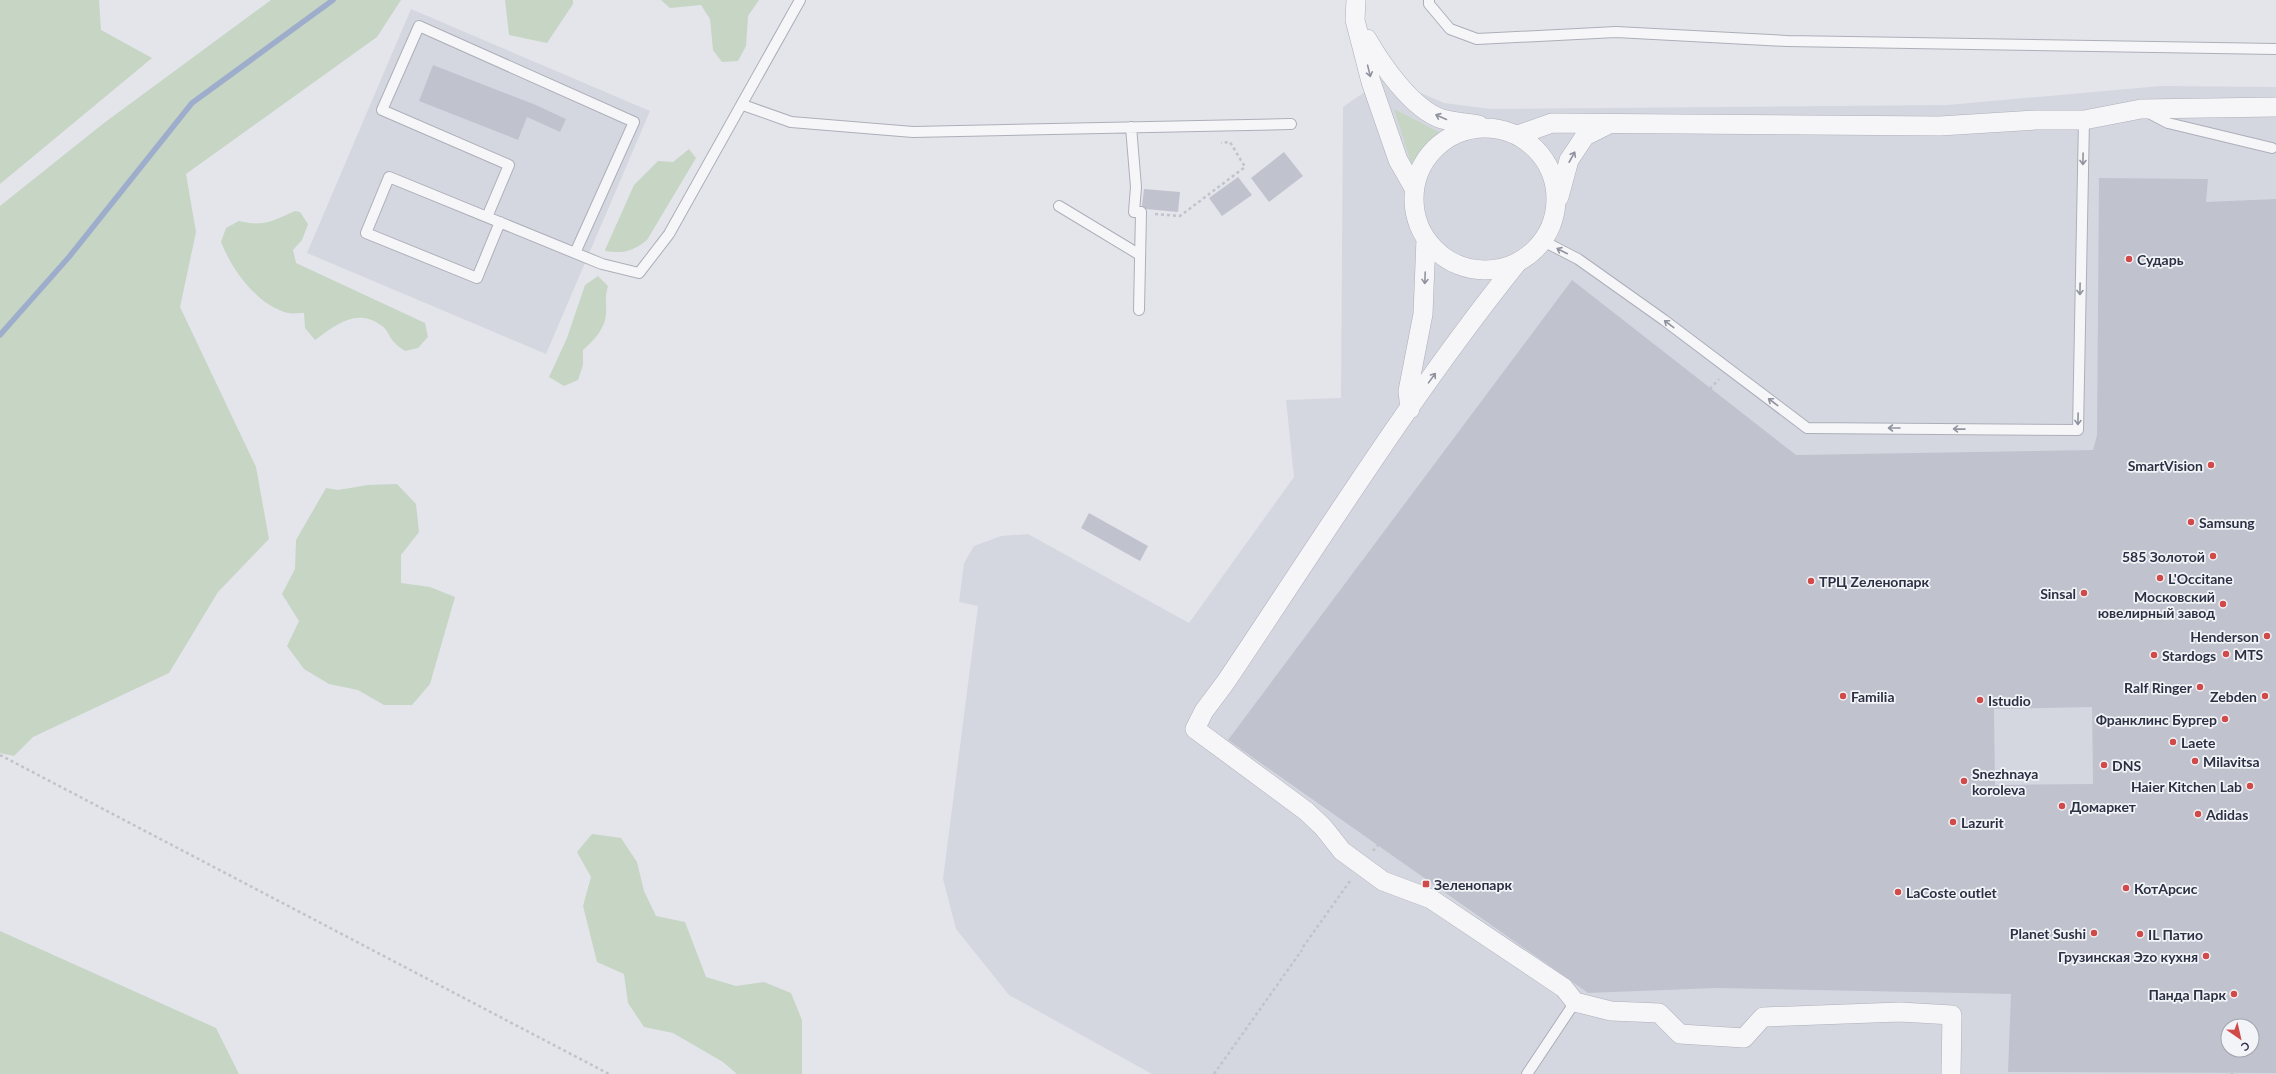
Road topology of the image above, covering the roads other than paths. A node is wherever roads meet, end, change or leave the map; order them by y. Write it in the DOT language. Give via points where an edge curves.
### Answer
graph roads {
  1 [pos="800,0"];
  2 [pos="1356,0"];
  3 [pos="1429,0"];
  4 [pos="1355,20"];
  5 [pos="2276,49"];
  6 [pos="743,105"];
  7 [pos="2276,107"];
  8 [pos="2141,109"];
  9 [pos="2084,120"];
  10 [pos="1291,124"];
  11 [pos="1608,124"];
  12 [pos="1131,127"];
  13 [pos="1492,128"];
  14 [pos="1518,135"];
  15 [pos="2272,148"];
  16 [pos="1414,188"];
  17 [pos="1059,206"];
  18 [pos="1556,208"];
  19 [pos="487,217"];
  20 [pos="500,222"];
  21 [pos="1426,239"];
  22 [pos="1543,241"];
  23 [pos="575,253"];
  24 [pos="1140,256"];
  25 [pos="1517,263"];
  26 [pos="1139,310"];
  27 [pos="1410,409"];
  28 [pos="1576,1002"];
  29 [pos="1527,1074"];
  30 [pos="1951,1074"];
  1 -- 6 [label="lane"];
  2 -- 4 [label="street"];
  3 -- 5 [label="lane" via="1429,4 1450,29 1477,39 1616,32 1787,41"];
  13 -- 4 [label="street, one-way" via="1441,118 1416,102 1383,67"];
  4 -- 16 [label="street, one-way" via="1398,160"];
  6 -- 12 [label="lane" via="792,122 913,132"];
  6 -- 23 [label="lane" via="669,234 639,273 602,264"];
  7 -- 8 [label="street"];
  8 -- 9 [label="street"];
  8 -- 15 [label="lane" via="2168,123"];
  9 -- 11 [label="street" via="1933,126"];
  9 -- 22 [label="lane, one-way" via="2078,430 1807,428 1578,259"];
  10 -- 12 [label="lane"];
  11 -- 14 [label="street" via="1552,123"];
  18 -- 11 [label="street, one-way" via="1569,160 1585,136"];
  12 -- 24 [label="lane" via="1136,187 1134,212 1142,212"];
  13 -- 14 [label="street"];
  13 -- 16 [label="street" via="1465,130 1441,142 1423,162"];
  14 -- 18 [label="street" via="1541,153 1554,179"];
  16 -- 21 [label="street" via="1415,215"];
  17 -- 24 [label="lane"];
  18 -- 22 [label="street" via="1552,225"];
  19 -- 20 [label="lane"];
  19 -- 20 [label="lane" via="389,177 366,233 476,278"];
  19 -- 23 [label="lane" via="509,166 382,110 419,26 634,122"];
  20 -- 23 [label="lane"];
  21 -- 25 [label="street" via="1444,257 1467,268 1493,270"];
  21 -- 27 [label="street, one-way" via="1423,314 1408,391"];
  22 -- 25 [label="street"];
  24 -- 26 [label="lane"];
  27 -- 25 [label="street, one-way"];
  27 -- 28 [label="street" via="1204,711 1195,729 1306,811 1342,851 1383,881 1431,899 1564,988"];
  28 -- 29 [label="lane"];
  28 -- 30 [label="street" via="1611,1011 1658,1013 1680,1034 1710,1037 1744,1038 1763,1017 1900,1012 1952,1015"];
}
